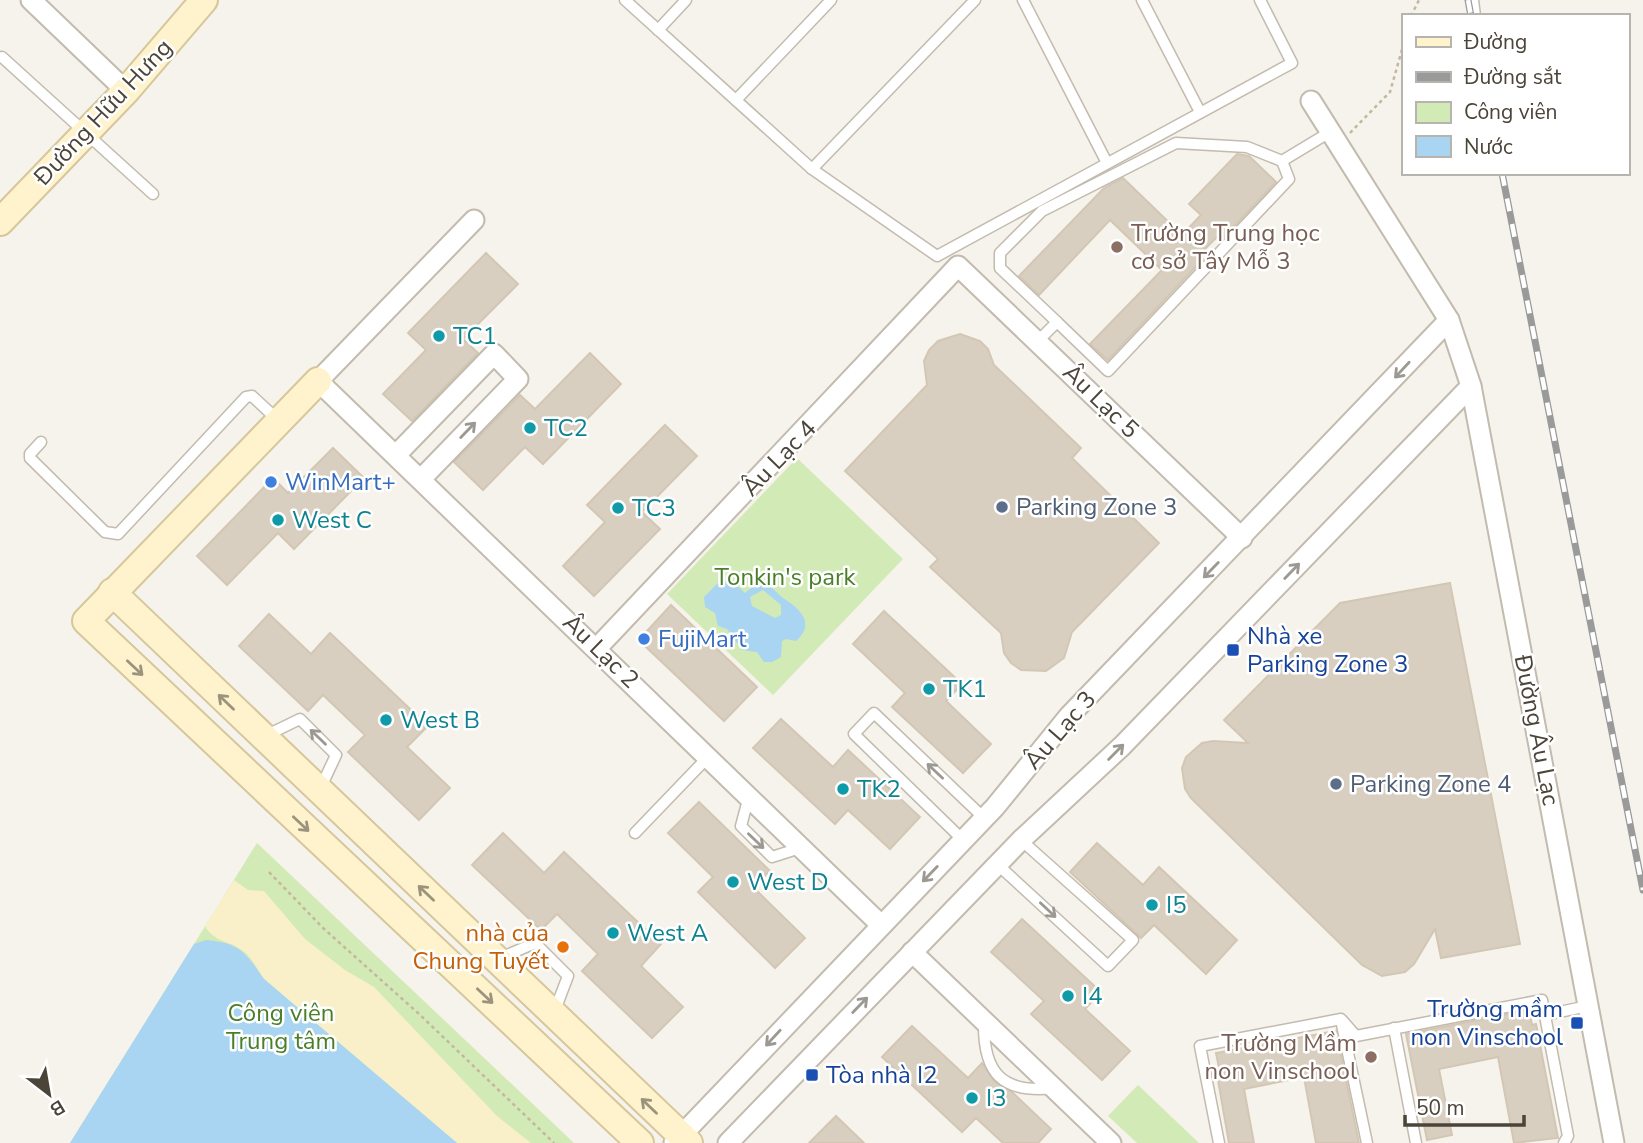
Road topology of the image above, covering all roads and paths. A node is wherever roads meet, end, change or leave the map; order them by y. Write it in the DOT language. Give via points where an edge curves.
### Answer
graph roads {
  1 [pos="31,0"];
  2 [pos="204,0"];
  3 [pos="625,0"];
  4 [pos="686,0"];
  5 [pos="831,0"];
  6 [pos="975,0"];
  7 [pos="1023,0"];
  8 [pos="1142,0"];
  9 [pos="1260,0"];
  10 [pos="658,30"];
  11 [pos="1402,50"];
  12 [pos="2,57"];
  13 [pos="126,91"];
  14 [pos="736,100"];
  15 [pos="1311,101"];
  16 [pos="1200,111"];
  17 [pos="85,133"];
  18 [pos="1338,139"];
  19 [pos="1282,160"];
  20 [pos="1107,163"];
  21 [pos="812,169"];
  22 [pos="153,194"];
  23 [pos="474,220"];
  24 [pos="0,222"];
  25 [pos="958,266"];
  26 [pos="1449,320"];
  27 [pos="1057,322"];
  28 [pos="1038,341"];
  29 [pos="318,381"];
  30 [pos="1471,386"];
  31 [pos="279,422"];
  32 [pos="41,442"];
  33 [pos="396,455"];
  34 [pos="421,479"];
  35 [pos="1242,538"];
  36 [pos="112,592"];
  37 [pos="597,648"];
  38 [pos="263,737"];
  39 [pos="709,757"];
  40 [pos="319,791"];
  41 [pos="749,796"];
  42 [pos="984,818"];
  43 [pos="635,833"];
  44 [pos="963,840"];
  45 [pos="1021,840"];
  46 [pos="802,848"];
  47 [pos="997,864"];
  48 [pos="270,872"];
  49 [pos="880,924"];
  50 [pos="912,952"];
  51 [pos="496,959"];
  52 [pos="1588,1006"];
  53 [pos="553,1014"];
  54 [pos="1545,1015"];
  55 [pos="1341,1019"];
  56 [pos="984,1021"];
  57 [pos="1394,1028"];
  58 [pos="1054,1088"];
  59 [pos="681,1141"];
  60 [pos="554,1143"];
  61 [pos="640,1143"];
  62 [pos="728,1143"];
  63 [pos="1111,1143"];
  64 [pos="1219,1143"];
  65 [pos="1367,1143"];
  66 [pos="1416,1143"];
  67 [pos="1564,1143"];
  68 [pos="1614,1143"];
  1 -- 13 [label="street"];
  2 -- 13 [label="street, Đường Hữu Hưng"];
  3 -- 10 [label="lane"];
  4 -- 10 [label="lane"];
  5 -- 14 [label="lane"];
  6 -- 21 [label="lane"];
  7 -- 20 [label="lane"];
  8 -- 16 [label="lane"];
  9 -- 16 [label="lane" via="1292,63"];
  10 -- 14 [label="lane"];
  11 -- 18 [label="path" via="1390,92 1364,121"];
  12 -- 17 [label="lane"];
  13 -- 17 [label="street, Đường Hữu Hưng"];
  14 -- 21 [label="lane"];
  15 -- 18 [label="street, Đường Âu Lạc"];
  16 -- 20 [label="lane"];
  17 -- 22 [label="lane"];
  17 -- 24 [label="street, Đường Hữu Hưng"];
  18 -- 19 [label="lane"];
  18 -- 26 [label="street, Đường Âu Lạc"];
  19 -- 27 [label="lane" via="1289,179 1108,371"];
  19 -- 27 [label="lane" via="1247,147 1175,143 1042,211 1000,253 1000,268"];
  20 -- 21 [label="lane" via="937,256"];
  23 -- 29 [label="street"];
  25 -- 28 [label="street, Âu Lạc 5"];
  25 -- 37 [label="street, Âu Lạc 4"];
  26 -- 30 [label="street, Đường Âu Lạc"];
  26 -- 35 [label="street, Âu Lạc 3, one-way"];
  27 -- 28 [label="lane"];
  28 -- 35 [label="street, Âu Lạc 5"];
  29 -- 31 [label="street"];
  29 -- 33 [label="street, Âu Lạc 2"];
  45 -- 30 [label="street, Âu Lạc 3, one-way" via="1122,747"];
  30 -- 52 [label="street, Đường Âu Lạc"];
  31 -- 32 [label="lane" via="252,396 246,397 118,534 105,532 30,458"];
  31 -- 36 [label="street"];
  33 -- 34 [label="street, Âu Lạc 2"];
  34 -- 33 [label="street, one-way" via="518,379 494,354"];
  34 -- 37 [label="street, Âu Lạc 2"];
  35 -- 42 [label="street, Âu Lạc 3, one-way" via="1069,716"];
  38 -- 36 [label="street, one-way"];
  36 -- 61 [label="street, one-way" via="86,621"];
  37 -- 39 [label="street, Âu Lạc 2"];
  38 -- 40 [label="street"];
  40 -- 38 [label="lane, one-way" via="337,755 300,719"];
  39 -- 41 [label="street, Âu Lạc 2"];
  39 -- 43 [label="lane"];
  51 -- 40 [label="street, one-way"];
  41 -- 46 [label="street, Âu Lạc 2"];
  41 -- 46 [label="lane, one-way" via="741,827 772,857"];
  42 -- 44 [label="street, Âu Lạc 3"];
  42 -- 44 [label="lane, one-way" via="874,713 854,734"];
  44 -- 49 [label="street, Âu Lạc 3, one-way"];
  45 -- 47 [label="street, Âu Lạc 3"];
  47 -- 45 [label="lane, one-way" via="1108,966 1133,940"];
  46 -- 49 [label="street, Âu Lạc 2"];
  47 -- 50 [label="street, Âu Lạc 3"];
  48 -- 60 [label="path" via="323,929"];
  49 -- 59 [label="street, Âu Lạc 3, one-way"];
  50 -- 56 [label="street"];
  62 -- 50 [label="street, Âu Lạc 3, one-way"];
  51 -- 53 [label="street"];
  51 -- 53 [label="lane" via="535,943 568,976"];
  52 -- 54 [label="lane"];
  52 -- 68 [label="street, Đường Âu Lạc"];
  59 -- 53 [label="street, one-way"];
  54 -- 57 [label="lane" via="1542,1000"];
  54 -- 67 [label="lane" via="1568,1136"];
  55 -- 57 [label="lane" via="1356,1036"];
  55 -- 64 [label="lane" via="1200,1046"];
  55 -- 65 [label="lane"];
  56 -- 58 [label="street"];
  56 -- 58 [label="lane" via="985,1054 1004,1080 1022,1090"];
  57 -- 66 [label="lane"];
  58 -- 63 [label="street"];
}
